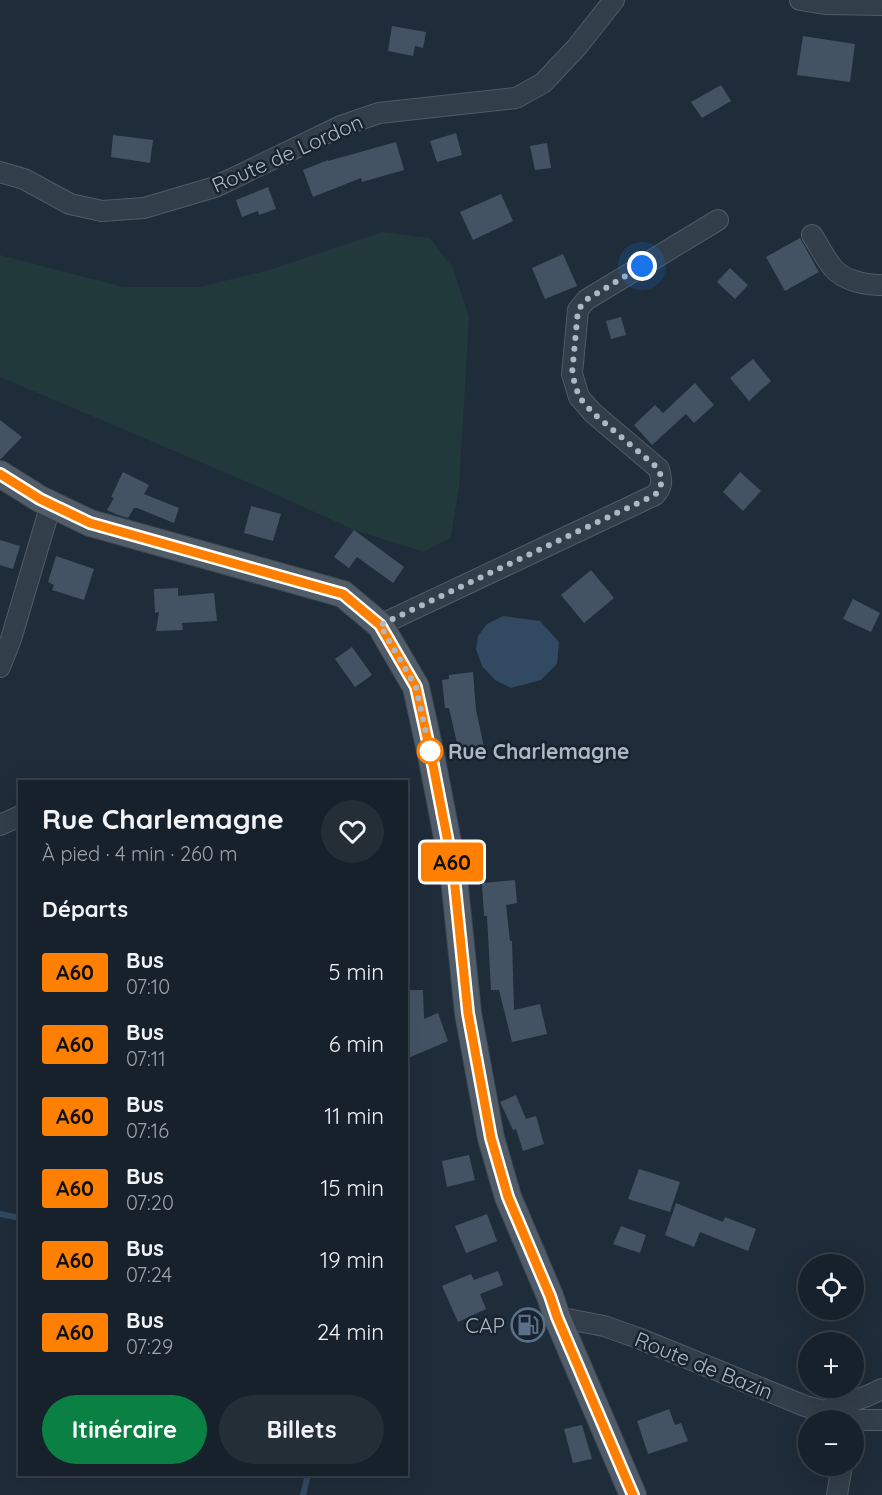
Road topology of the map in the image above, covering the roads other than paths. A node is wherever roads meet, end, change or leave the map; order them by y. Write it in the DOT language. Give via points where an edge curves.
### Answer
graph roads {
  1 [pos="614,0"];
  2 [pos="800,0"];
  3 [pos="882,4"];
  4 [pos="0,172"];
  5 [pos="718,220"];
  6 [pos="812,235"];
  7 [pos="882,285"];
  8 [pos="0,474"];
  9 [pos="51,504"];
  10 [pos="380,625"];
  11 [pos="0,667"];
  12 [pos="18,817"];
  13 [pos="0,825"];
  14 [pos="557,1317"];
  15 [pos="882,1389"];
  16 [pos="820,1410"];
  17 [pos="827,1410"];
  18 [pos="864,1420"];
  19 [pos="882,1420"];
  20 [pos="840,1476"];
  21 [pos="633,1495"];
  22 [pos="837,1495"];
  1 -- 4 [label="street, Route de Lordon" via="543,83 516,98 379,113 341,126 215,187 144,208 102,211 70,204 24,179"];
  2 -- 3 [label="street"];
  5 -- 10 [label="street" via="586,300 578,310 572,374 579,397 659,469 660,489 655,495"];
  6 -- 7 [label="street" via="835,270 869,285"];
  8 -- 9 [label="main road"];
  9 -- 10 [label="main road" via="90,523 343,594"];
  9 -- 11 [label="street"];
  10 -- 14 [label="main road" via="416,687 432,760 453,868 468,1013 491,1138 508,1197"];
  12 -- 13 [label="street"];
  14 -- 16 [label="street, Route de Bazin" via="621,1332"];
  14 -- 21 [label="main road"];
  15 -- 17 [label="street"];
  18 -- 19 [label="street"];
  20 -- 22 [label="street"];
}
